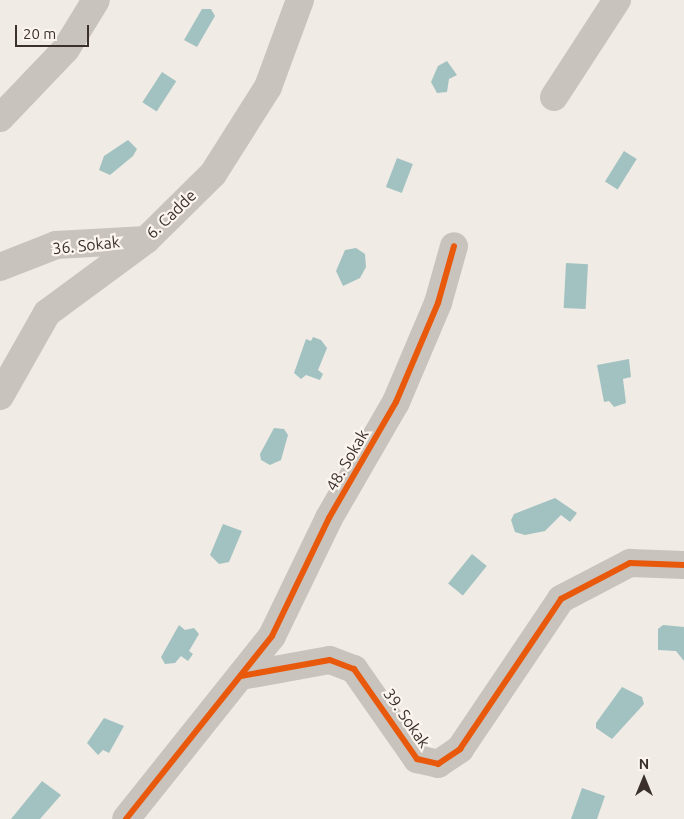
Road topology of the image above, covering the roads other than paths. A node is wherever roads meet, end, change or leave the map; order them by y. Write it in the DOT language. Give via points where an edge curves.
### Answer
graph roads {
  1 [pos="96,0"];
  2 [pos="300,0"];
  3 [pos="617,0"];
  4 [pos="554,98"];
  5 [pos="0,118"];
  6 [pos="146,240"];
  7 [pos="454,246"];
  8 [pos="0,267"];
  9 [pos="0,396"];
  10 [pos="684,564"];
  11 [pos="241,676"];
  12 [pos="126,819"];
  1 -- 5 [label="street" via="66,49"];
  2 -- 6 [label="street, 6. Cadde" via="268,87 213,174"];
  3 -- 4 [label="street"];
  6 -- 8 [label="street, 36. Sokak" via="56,245"];
  6 -- 9 [label="street, 6. Cadde" via="47,313"];
  7 -- 11 [label="street, 48. Sokak" via="438,303 396,402 329,518 272,636"];
  10 -- 11 [label="street, 39. Sokak" via="630,563 561,599 460,748 438,764 417,759 354,669 330,660"];
  11 -- 12 [label="street"];
}
